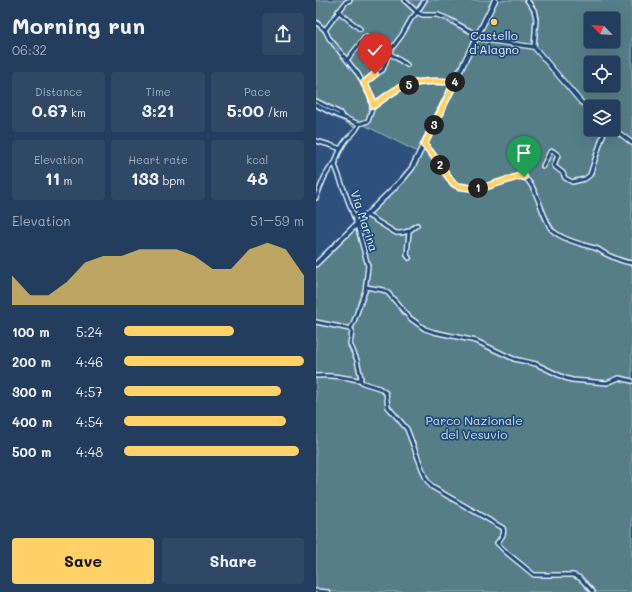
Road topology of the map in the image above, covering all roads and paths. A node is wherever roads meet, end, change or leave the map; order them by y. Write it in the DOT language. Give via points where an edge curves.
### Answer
graph roads {
  1 [pos="350,0"];
  2 [pos="404,0"];
  3 [pos="425,0"];
  4 [pos="495,0"];
  5 [pos="527,0"];
  6 [pos="338,11"];
  7 [pos="418,12"];
  8 [pos="316,22"];
  9 [pos="360,29"];
  10 [pos="325,30"];
  11 [pos="478,36"];
  12 [pos="534,48"];
  13 [pos="390,52"];
  14 [pos="347,60"];
  15 [pos="407,65"];
  16 [pos="455,82"];
  17 [pos="364,83"];
  18 [pos="316,101"];
  19 [pos="584,104"];
  20 [pos="316,105"];
  21 [pos="373,106"];
  22 [pos="342,117"];
  23 [pos="359,124"];
  24 [pos="620,134"];
  25 [pos="603,136"];
  26 [pos="316,142"];
  27 [pos="632,143"];
  28 [pos="424,146"];
  29 [pos="341,150"];
  30 [pos="336,162"];
  31 [pos="543,166"];
  32 [pos="316,198"];
  33 [pos="367,215"];
  34 [pos="357,225"];
  35 [pos="417,225"];
  36 [pos="409,231"];
  37 [pos="409,258"];
  38 [pos="632,263"];
  39 [pos="316,264"];
  40 [pos="366,287"];
  41 [pos="316,322"];
  42 [pos="350,329"];
  43 [pos="316,376"];
  44 [pos="360,380"];
  45 [pos="632,381"];
  46 [pos="316,591"];
  47 [pos="328,592"];
  48 [pos="593,592"];
  1 -- 6 [label="street"];
  2 -- 7 [label="street"];
  3 -- 7 [label="street"];
  4 -- 11 [label="main road"];
  5 -- 12 [label="street" via="534,10 536,19"];
  6 -- 9 [label="street"];
  6 -- 10 [label="street"];
  11 -- 7 [label="street, one-way" via="448,19"];
  7 -- 13 [label="street" via="411,18"];
  8 -- 10 [label="street"];
  10 -- 14 [label="street, one-way"];
  11 -- 12 [label="street"];
  11 -- 16 [label="main road"];
  12 -- 19 [label="street"];
  13 -- 14 [label="street" via="366,37"];
  13 -- 15 [label="street"];
  13 -- 17 [label="street" via="383,70"];
  14 -- 17 [label="street"];
  16 -- 21 [label="street" via="424,82 405,86"];
  16 -- 28 [label="main road"];
  17 -- 21 [label="street"];
  18 -- 22 [label="street" via="340,113"];
  20 -- 22 [label="street"];
  21 -- 23 [label="street" via="368,121"];
  22 -- 23 [label="street"];
  23 -- 29 [label="street"];
  24 -- 27 [label="street"];
  25 -- 31 [label="street" via="590,175 586,179 572,182 564,178 563,173 554,166 558,155 553,151"];
  26 -- 29 [label="street"];
  28 -- 33 [label="main road" via="409,172"];
  28 -- 38 [label="street" via="458,186 485,187 524,177 532,185 547,221 556,233"];
  29 -- 30 [label="street"];
  30 -- 32 [label="street" via="327,173"];
  30 -- 34 [label="street, Via Marina" via="336,170"];
  33 -- 34 [label="main road"];
  33 -- 36 [label="street" via="396,233"];
  34 -- 39 [label="main road"];
  34 -- 40 [label="street, Via Marina" via="368,266"];
  35 -- 36 [label="street"];
  36 -- 37 [label="street"];
  40 -- 42 [label="street, Via Marina"];
  40 -- 45 [label="street" via="388,293 410,318 434,332 476,340 514,359 536,364 572,380 607,384 619,378"];
  41 -- 42 [label="street"];
  42 -- 44 [label="street" via="350,344 357,360"];
  43 -- 44 [label="street"];
  44 -- 48 [label="street" via="386,393 388,407 407,428 426,479 432,487 503,528 503,536 498,542 534,575 573,575 580,578"];
  46 -- 47 [label="street"];
}
